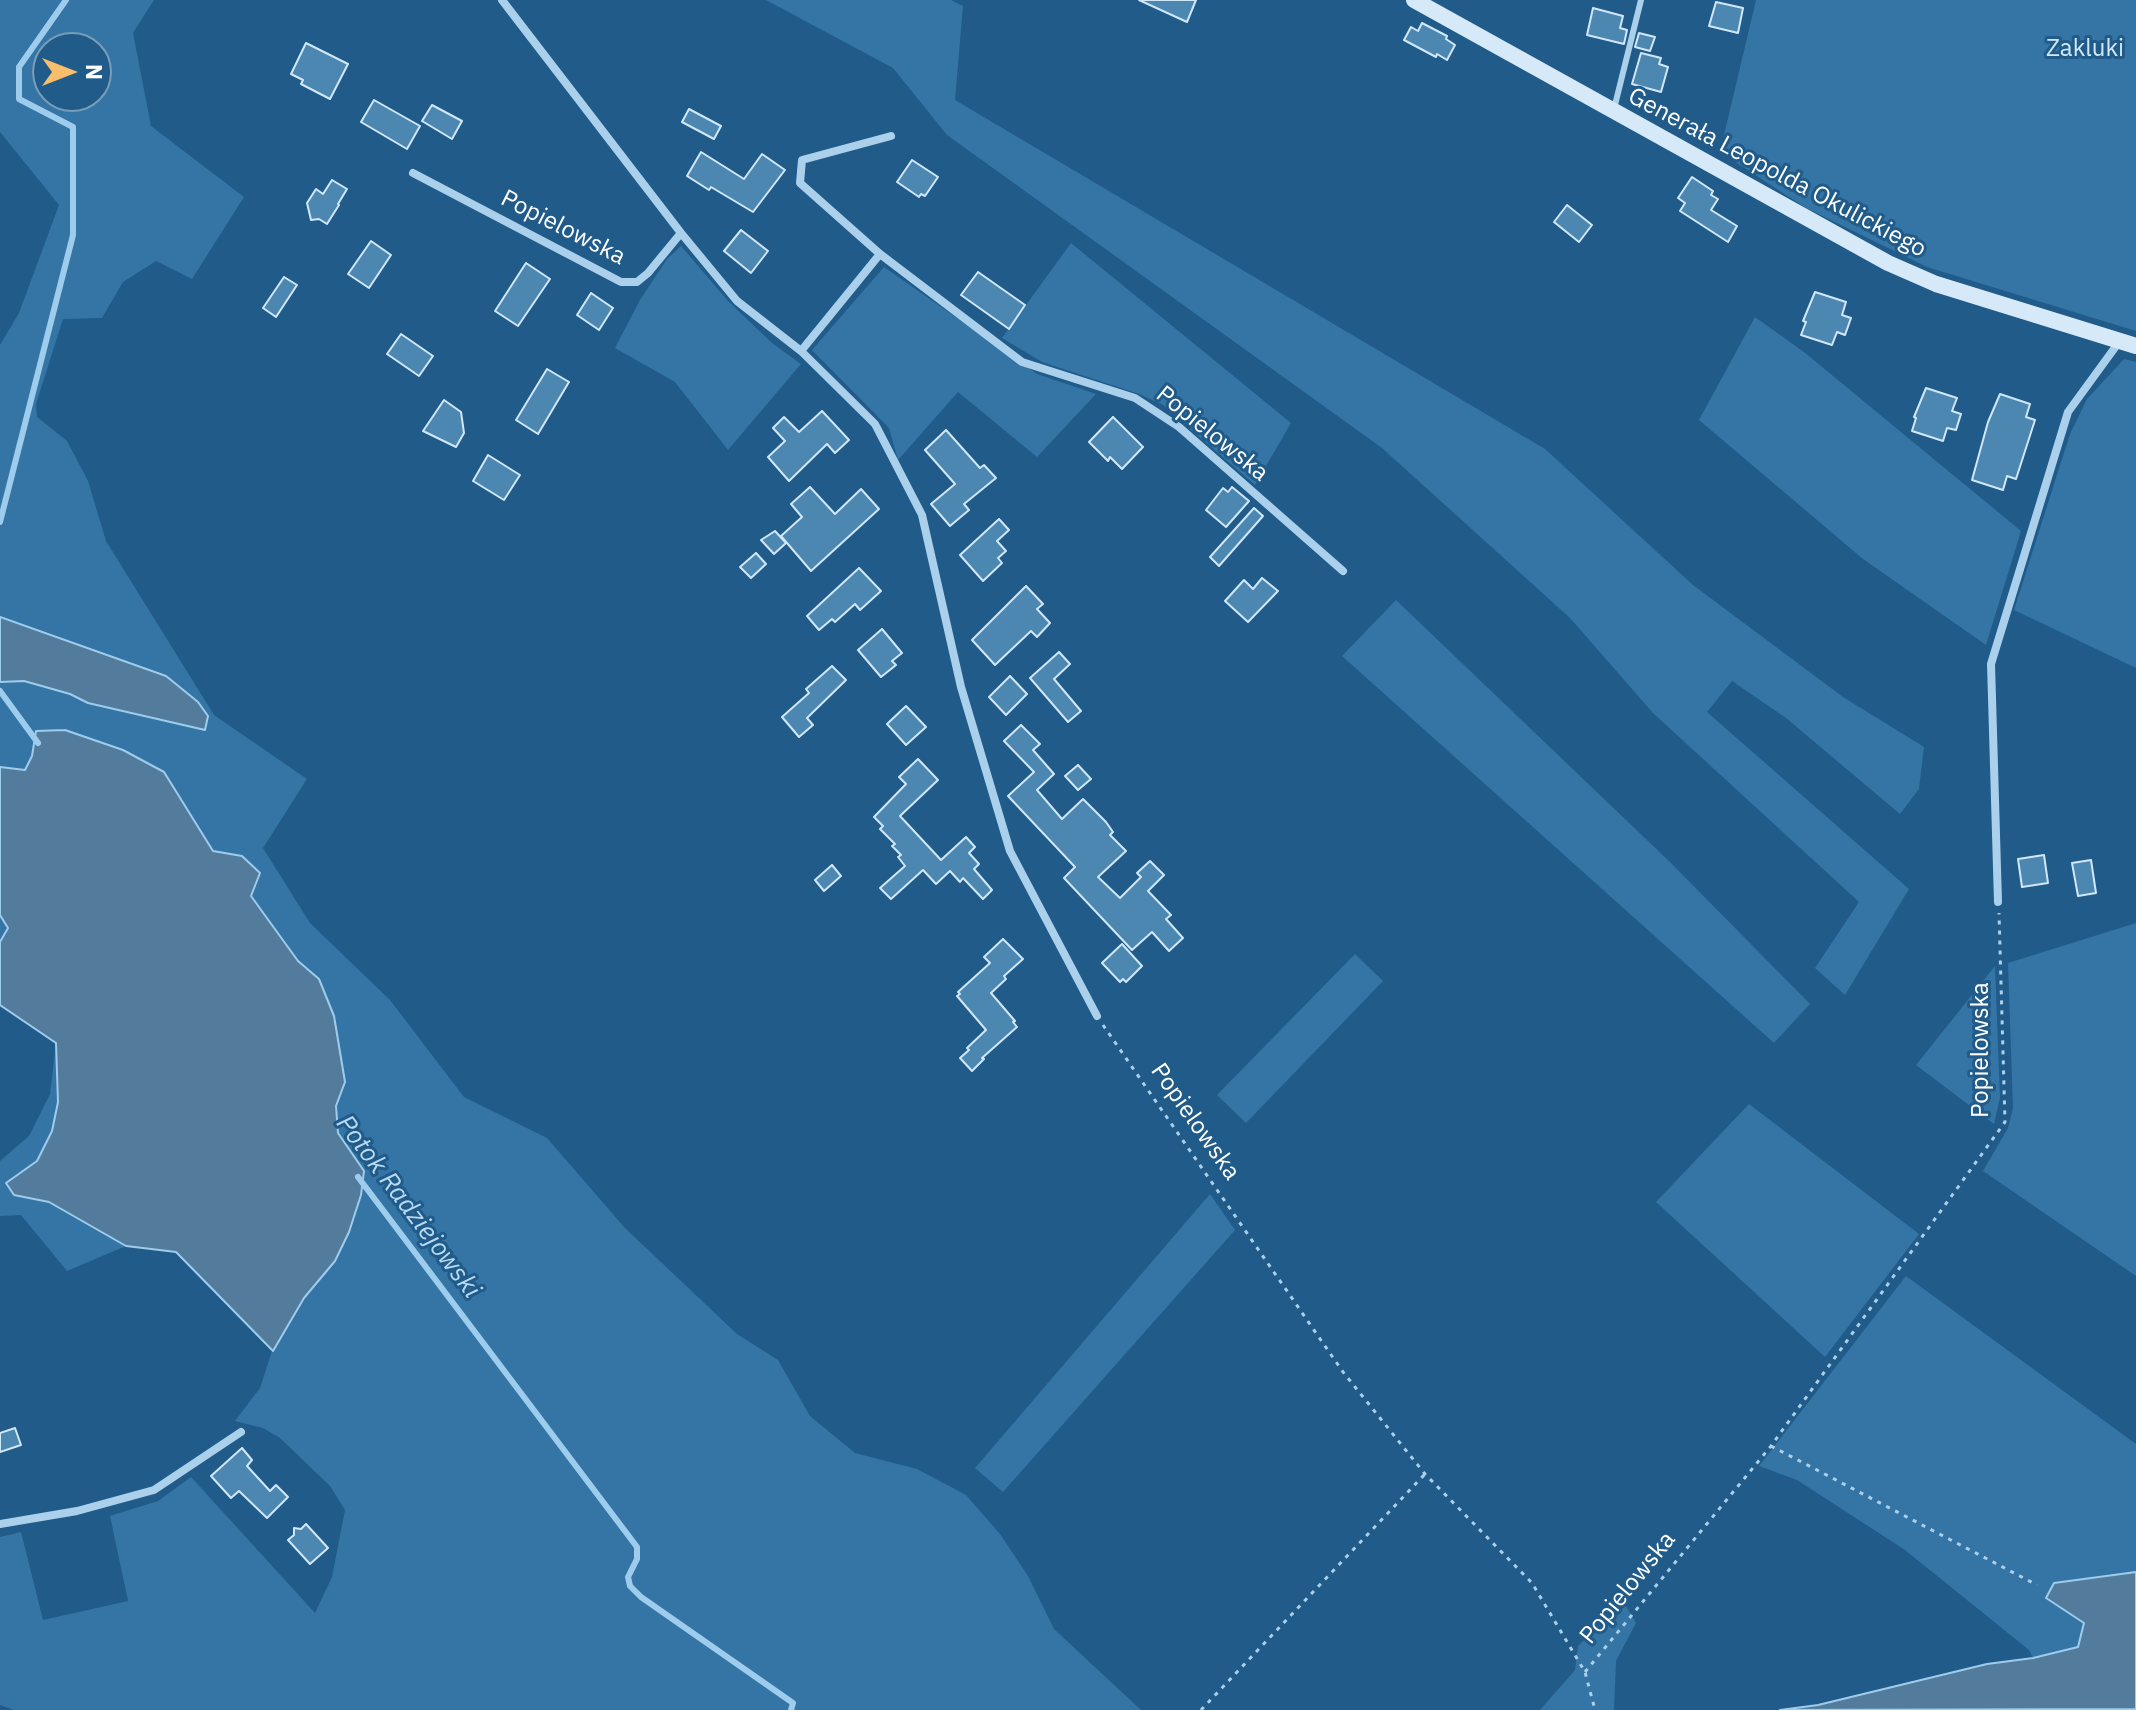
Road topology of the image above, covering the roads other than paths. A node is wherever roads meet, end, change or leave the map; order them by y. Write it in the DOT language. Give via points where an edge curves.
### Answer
graph roads {
  1 [pos="502,0"];
  2 [pos="1641,0"];
  3 [pos="1419,1"];
  4 [pos="1613,112"];
  5 [pos="891,136"];
  6 [pos="413,173"];
  7 [pos="681,233"];
  8 [pos="880,254"];
  9 [pos="2128,344"];
  10 [pos="801,351"];
  11 [pos="1343,571"];
  12 [pos="1998,902"];
  13 [pos="1097,1016"];
  14 [pos="241,1432"];
  15 [pos="0,1524"];
  1 -- 7 [label="street"];
  2 -- 4 [label="lane"];
  3 -- 4 [label="street, Generała Leopolda Okulickiego"];
  4 -- 9 [label="street, Generała Leopolda Okulickiego" via="1902,270"];
  5 -- 8 [label="street, Popielowska" via="802,160 800,183"];
  6 -- 7 [label="street, Popielowska" via="621,282 637,282"];
  7 -- 10 [label="street" via="737,301"];
  8 -- 10 [label="street"];
  8 -- 11 [label="street, Popielowska" via="1022,362 1135,398 1179,427"];
  9 -- 12 [label="street" via="2068,412 1991,664"];
  10 -- 13 [label="street" via="875,424 922,515 961,687 1010,851"];
  14 -- 15 [label="street" via="154,1490"];
}
